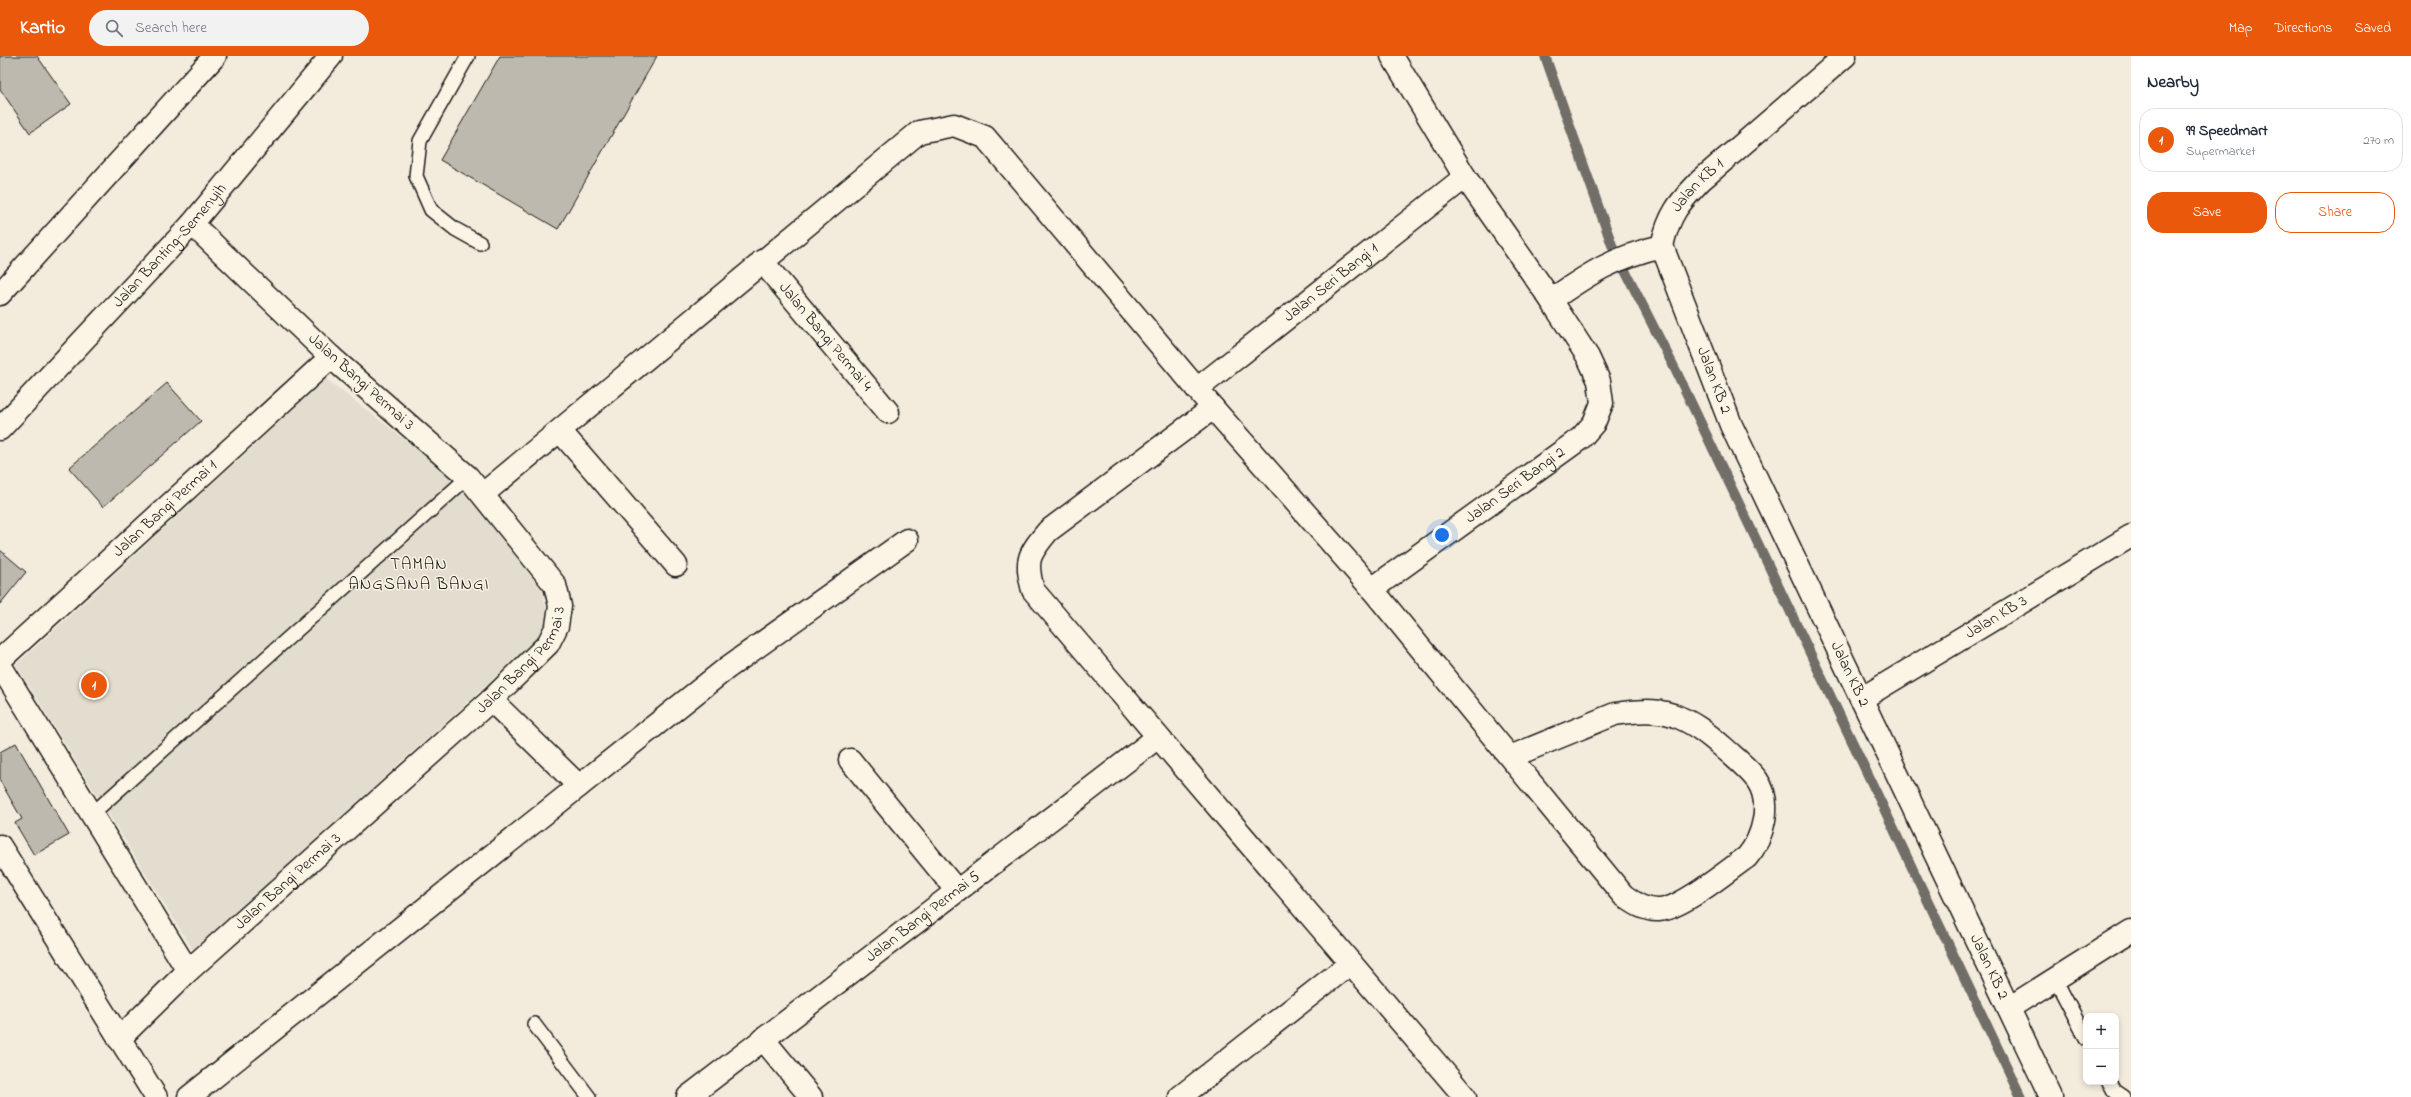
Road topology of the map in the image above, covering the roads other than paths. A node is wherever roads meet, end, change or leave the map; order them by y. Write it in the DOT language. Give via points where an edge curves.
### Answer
graph roads {
  1 [pos="215,56"];
  2 [pos="331,56"];
  3 [pos="468,56"];
  4 [pos="1392,56"];
  5 [pos="1845,56"];
  6 [pos="1465,177"];
  7 [pos="192,224"];
  8 [pos="480,243"];
  9 [pos="1662,246"];
  10 [pos="762,261"];
  11 [pos="0,294"];
  12 [pos="1551,300"];
  13 [pos="331,357"];
  14 [pos="1197,389"];
  15 [pos="1213,408"];
  16 [pos="888,412"];
  17 [pos="0,429"];
  18 [pos="561,432"];
  19 [pos="468,477"];
  20 [pos="483,494"];
  21 [pos="2131,536"];
  22 [pos="907,540"];
  23 [pos="676,565"];
  24 [pos="1372,589"];
  25 [pos="0,660"];
  26 [pos="0,665"];
  27 [pos="1861,699"];
  28 [pos="491,700"];
  29 [pos="1158,737"];
  30 [pos="1510,757"];
  31 [pos="850,760"];
  32 [pos="579,786"];
  33 [pos="92,814"];
  34 [pos="0,846"];
  35 [pos="957,891"];
  36 [pos="2131,931"];
  37 [pos="1351,964"];
  38 [pos="188,971"];
  39 [pos="2055,979"];
  40 [pos="2009,1008"];
  41 [pos="534,1024"];
  42 [pos="2083,1032"];
  43 [pos="119,1039"];
  44 [pos="763,1039"];
  45 [pos="2111,1085"];
  46 [pos="156,1097"];
  47 [pos="189,1097"];
  48 [pos="589,1097"];
  49 [pos="688,1097"];
  50 [pos="811,1097"];
  51 [pos="1180,1097"];
  52 [pos="1465,1097"];
  53 [pos="2051,1097"];
  54 [pos="2123,1097"];
  1 -- 11 [label="street"];
  2 -- 7 [label="street, Jalan Banting-Semenyih"];
  3 -- 8 [label="lane" via="420,141 416,176 431,210 455,229"];
  4 -- 6 [label="street, Jalan Seri Bangi 2"];
  5 -- 9 [label="street, Jalan KB 1" via="1696,185 1680,202 1667,224"];
  6 -- 12 [label="street, Jalan Seri Bangi 2"];
  6 -- 14 [label="street, Jalan Seri Bangi 1"];
  7 -- 13 [label="street, Jalan Bangi Permai 3"];
  7 -- 17 [label="street, Jalan Banting-Semenyih"];
  9 -- 12 [label="street" via="1623,257 1589,273"];
  9 -- 27 [label="street, Jalan KB 2" via="1731,425"];
  10 -- 14 [label="street" via="918,132 954,125 985,137"];
  10 -- 16 [label="street, Jalan Bangi Permai 4"];
  10 -- 18 [label="street"];
  12 -- 24 [label="street, Jalan Seri Bangi 2" via="1588,357 1599,381 1602,403 1594,423 1581,438"];
  13 -- 19 [label="street, Jalan Bangi Permai 3"];
  13 -- 25 [label="street, Jalan Bangi Permai 1"];
  14 -- 15 [label="street"];
  15 -- 24 [label="street"];
  15 -- 29 [label="street" via="1048,531 1032,550 1027,569 1034,590"];
  18 -- 20 [label="street"];
  18 -- 23 [label="street"];
  19 -- 20 [label="street, Jalan Bangi Permai 3"];
  19 -- 33 [label="lane"];
  20 -- 28 [label="street, Jalan Bangi Permai 3" via="556,585 560,606 557,626 548,644"];
  21 -- 27 [label="street, Jalan KB 3"];
  22 -- 32 [label="street" via="727,668"];
  24 -- 30 [label="street"];
  26 -- 33 [label="street"];
  27 -- 40 [label="street, Jalan KB 2"];
  28 -- 32 [label="street"];
  28 -- 38 [label="street, Jalan Bangi Permai 3"];
  29 -- 35 [label="street, Jalan Bangi Permai 5"];
  29 -- 37 [label="street"];
  30 -- 30 [label="street" via="1615,714 1632,711 1672,714 1702,729 1758,781 1763,798 1762,831 1756,847 1747,857 1677,905 1660,910 1640,907 1623,895"];
  31 -- 35 [label="street"];
  32 -- 47 [label="street"];
  33 -- 38 [label="street"];
  34 -- 43 [label="street"];
  35 -- 44 [label="street, Jalan Bangi Permai 5"];
  36 -- 39 [label="street"];
  37 -- 51 [label="street"];
  37 -- 52 [label="street"];
  38 -- 43 [label="street, Jalan Bangi Permai 3"];
  39 -- 40 [label="street"];
  39 -- 42 [label="lane"];
  40 -- 53 [label="street, Jalan KB 2"];
  41 -- 48 [label="lane"];
  43 -- 46 [label="street"];
  44 -- 49 [label="street, Jalan Bangi Permai 5"];
  44 -- 50 [label="street"];
  45 -- 54 [label="lane"];
}
